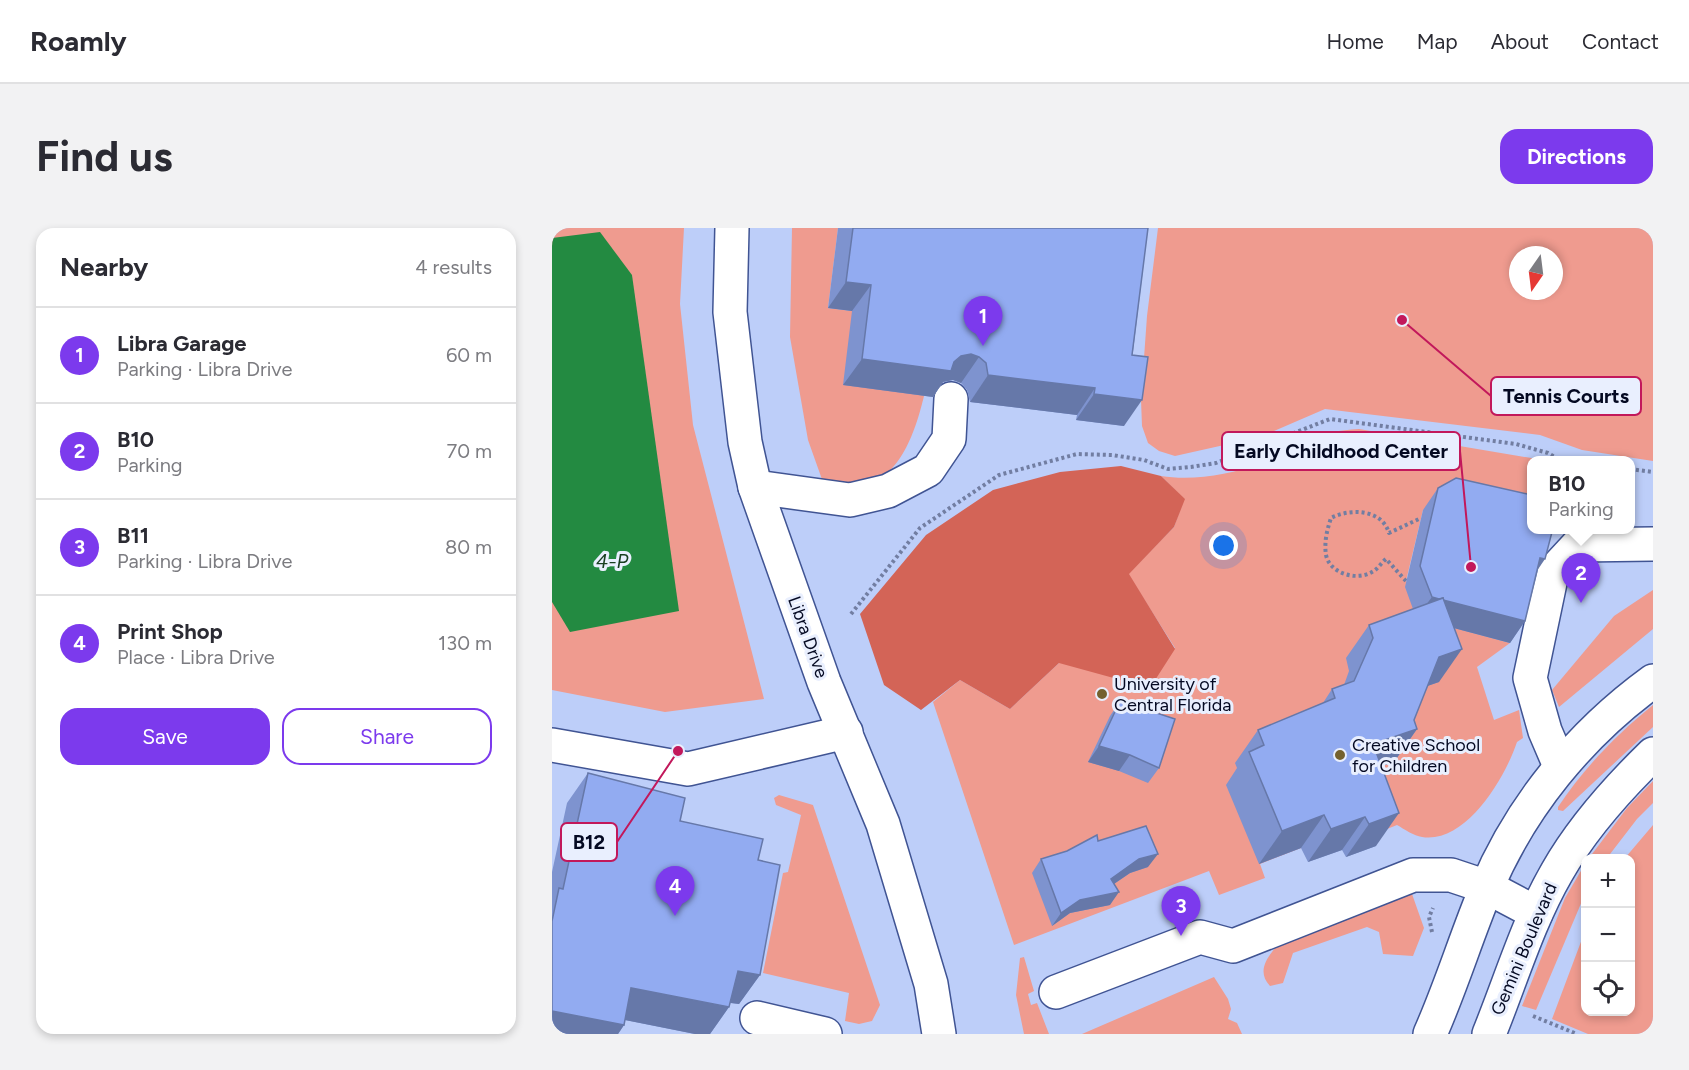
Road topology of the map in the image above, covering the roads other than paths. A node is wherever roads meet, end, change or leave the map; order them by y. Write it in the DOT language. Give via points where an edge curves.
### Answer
graph roads {
  1 [pos="732,228"];
  2 [pos="951,399"];
  3 [pos="755,487"];
  4 [pos="1653,544"];
  5 [pos="1653,681"];
  6 [pos="846,732"];
  7 [pos="552,745"];
  8 [pos="1653,754"];
  9 [pos="1560,766"];
  10 [pos="1487,887"];
  11 [pos="1536,913"];
  12 [pos="1056,992"];
  13 [pos="757,1018"];
  14 [pos="933,1032"];
  15 [pos="825,1034"];
  16 [pos="1430,1034"];
  17 [pos="1489,1034"];
  1 -- 3 [label="street, Libra Drive" via="730,312 745,442"];
  2 -- 3 [label="street" via="949,439 928,470 888,491 850,500"];
  3 -- 6 [label="street, Libra Drive" via="824,682"];
  4 -- 9 [label="street" via="1578,544 1552,573 1530,678"];
  5 -- 9 [label="street" via="1591,733"];
  6 -- 7 [label="street" via="688,769"];
  6 -- 14 [label="street, Libra Drive" via="883,824 930,984"];
  8 -- 11 [label="street, Gemini Boulevard" via="1586,828"];
  9 -- 10 [label="street" via="1510,840"];
  10 -- 11 [label="street"];
  10 -- 12 [label="street" via="1451,875 1413,875 1233,946 1200,937"];
  10 -- 16 [label="street"];
  11 -- 17 [label="street, Gemini Boulevard"];
  13 -- 15 [label="street"];
}
